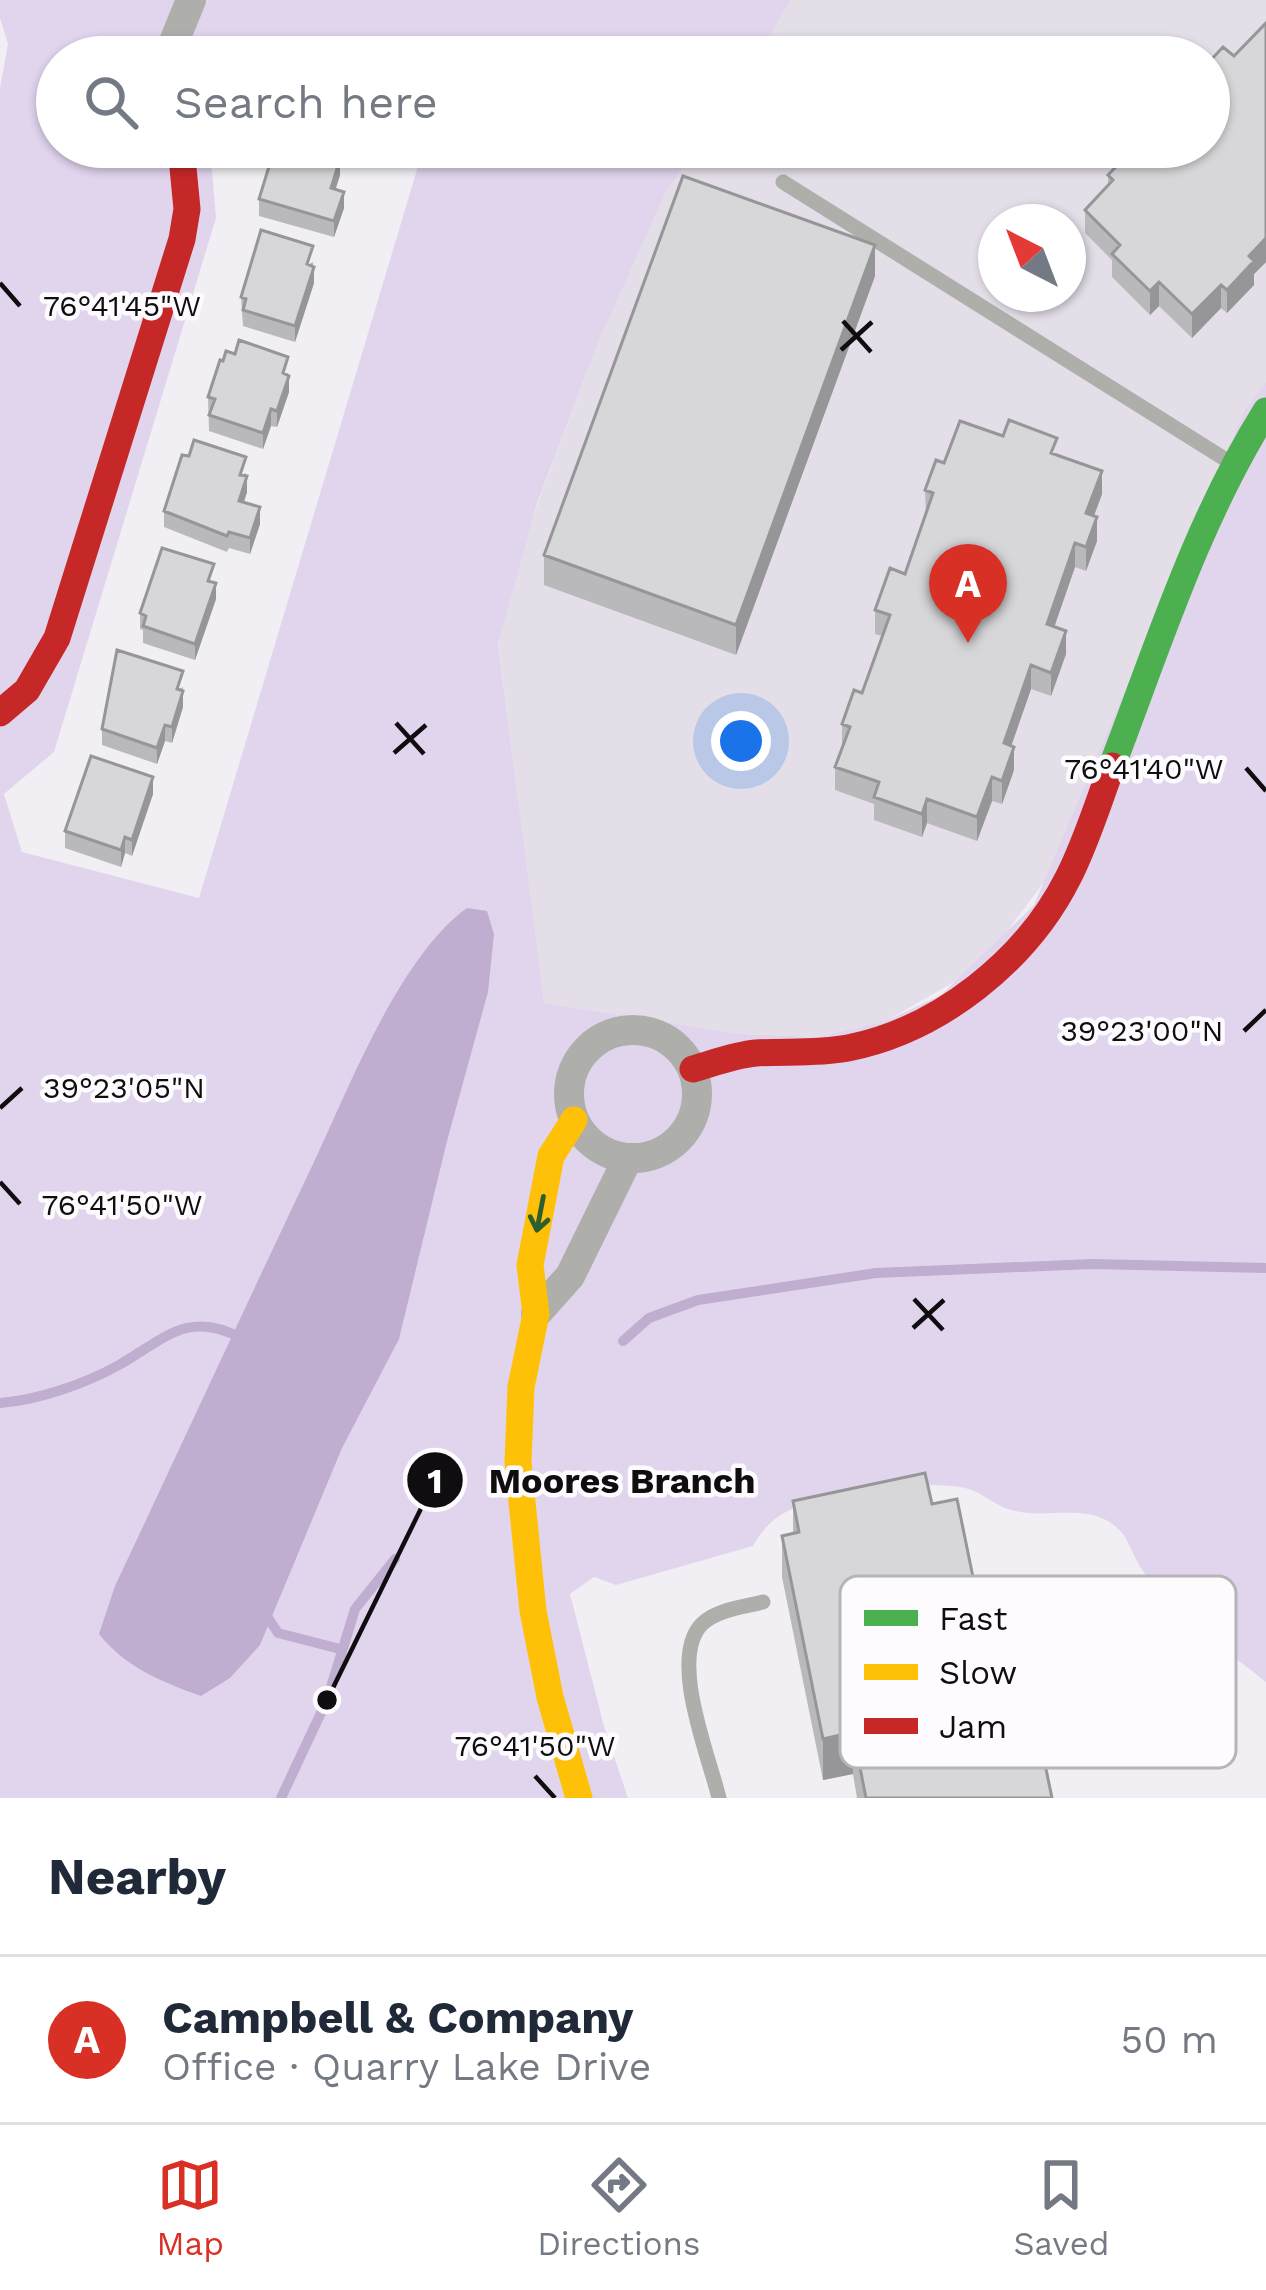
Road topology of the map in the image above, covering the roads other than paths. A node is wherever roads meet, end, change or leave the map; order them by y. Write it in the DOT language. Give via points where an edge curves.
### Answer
graph roads {
  1 [pos="191,0"];
  2 [pos="176,36"];
  3 [pos="183,168"];
  4 [pos="783,182"];
  5 [pos="1266,411"];
  6 [pos="1233,464"];
  7 [pos="0,712"];
  8 [pos="693,1069"];
  9 [pos="574,1120"];
  10 [pos="628,1158"];
  11 [pos="536,1314"];
  12 [pos="763,1602"];
  13 [pos="579,1798"];
  14 [pos="719,1798"];
  1 -- 2 [label="street"];
  3 -- 7 [label="street" via="182,239 57,638 41,673"];
  4 -- 6 [label="lane"];
  5 -- 6 [label="street"];
  6 -- 8 [label="street" via="1069,877 1020,948 940,1011 885,1036"];
  8 -- 9 [label="street" via="666,1038 647,1030 607,1035 577,1062"];
  8 -- 10 [label="street" via="698,1090 685,1132 670,1148"];
  9 -- 10 [label="street" via="596,1147"];
  9 -- 11 [label="street, one-way" via="551,1156 530,1264"];
  10 -- 11 [label="street" via="570,1276"];
  11 -- 13 [label="street" via="521,1387 524,1540 550,1697"];
  12 -- 14 [label="lane" via="701,1624 686,1652"];
}
